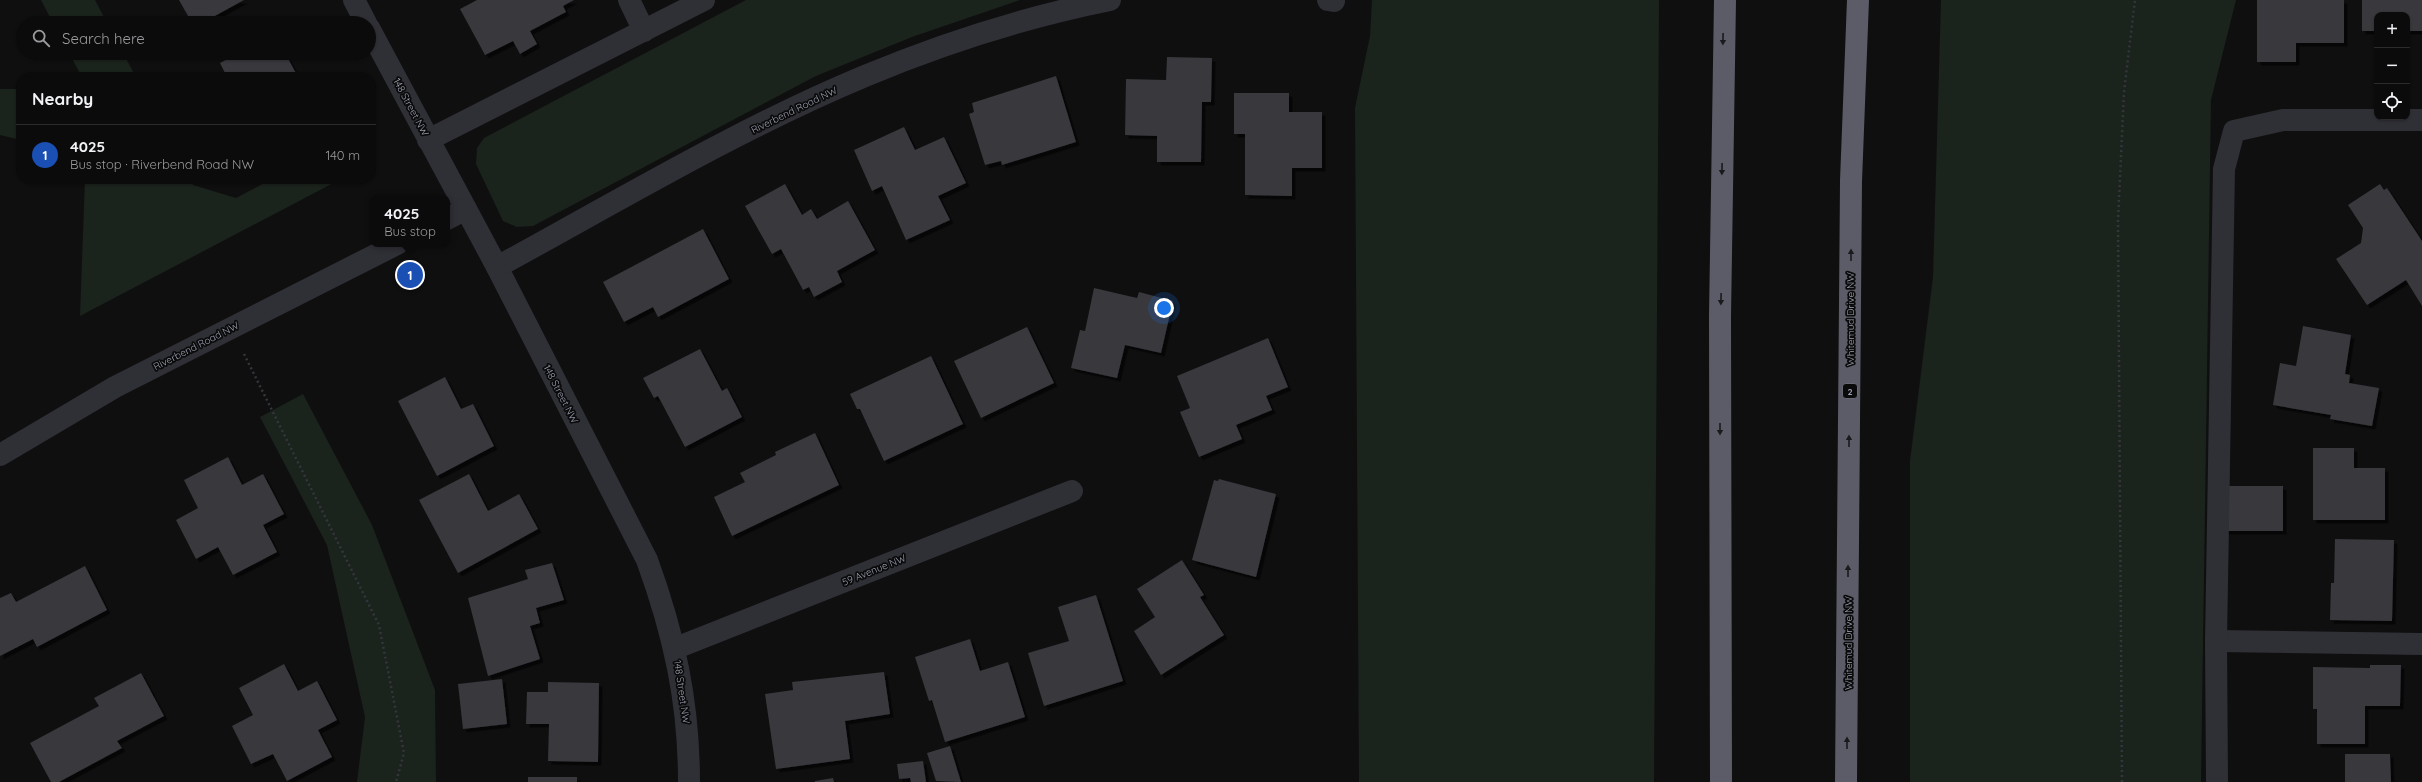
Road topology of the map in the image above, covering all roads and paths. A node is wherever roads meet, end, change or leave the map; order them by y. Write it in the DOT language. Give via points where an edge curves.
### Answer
graph roads {
  1 [pos="354,0"];
  2 [pos="629,0"];
  3 [pos="704,0"];
  4 [pos="1110,0"];
  5 [pos="1725,0"];
  6 [pos="1858,0"];
  7 [pos="2135,0"];
  8 [pos="362,16"];
  9 [pos="644,31"];
  10 [pos="376,41"];
  11 [pos="2422,120"];
  12 [pos="428,140"];
  13 [pos="449,195"];
  14 [pos="450,198"];
  15 [pos="456,214"];
  16 [pos="391,247"];
  17 [pos="497,267"];
  18 [pos="232,328"];
  19 [pos="0,455"];
  20 [pos="1072,491"];
  21 [pos="2216,641"];
  22 [pos="2422,644"];
  23 [pos="676,648"];
  24 [pos="396,782"];
  25 [pos="689,782"];
  26 [pos="1721,782"];
  27 [pos="1846,782"];
  28 [pos="2122,782"];
  29 [pos="2217,782"];
  1 -- 8 [label="street"];
  2 -- 9 [label="street"];
  3 -- 9 [label="street"];
  4 -- 17 [label="street, Riverbend Road NW" via="1008,25 866,76 730,141"];
  5 -- 26 [label="highway, one-way" via="1720,308"];
  27 -- 6 [label="highway, Whitemud Drive NW / 2, one-way" via="1851,181"];
  7 -- 28 [label="path" via="2124,92 2118,221"];
  9 -- 12 [label="street"];
  10 -- 12 [label="street, 148 Street NW"];
  11 -- 21 [label="street" via="2283,120 2234,131 2224,169"];
  12 -- 13 [label="street, 148 Street NW"];
  14 -- 15 [label="street, 148 Street NW"];
  15 -- 17 [label="street, 148 Street NW"];
  16 -- 18 [label="street, Riverbend Road NW"];
  17 -- 23 [label="street, 148 Street NW" via="647,560"];
  18 -- 19 [label="street, Riverbend Road NW" via="115,387"];
  18 -- 24 [label="path" via="379,626 404,753"];
  20 -- 23 [label="street, 59 Avenue NW"];
  21 -- 22 [label="street"];
  21 -- 29 [label="street"];
  23 -- 25 [label="street, 148 Street NW" via="689,745"];
}
